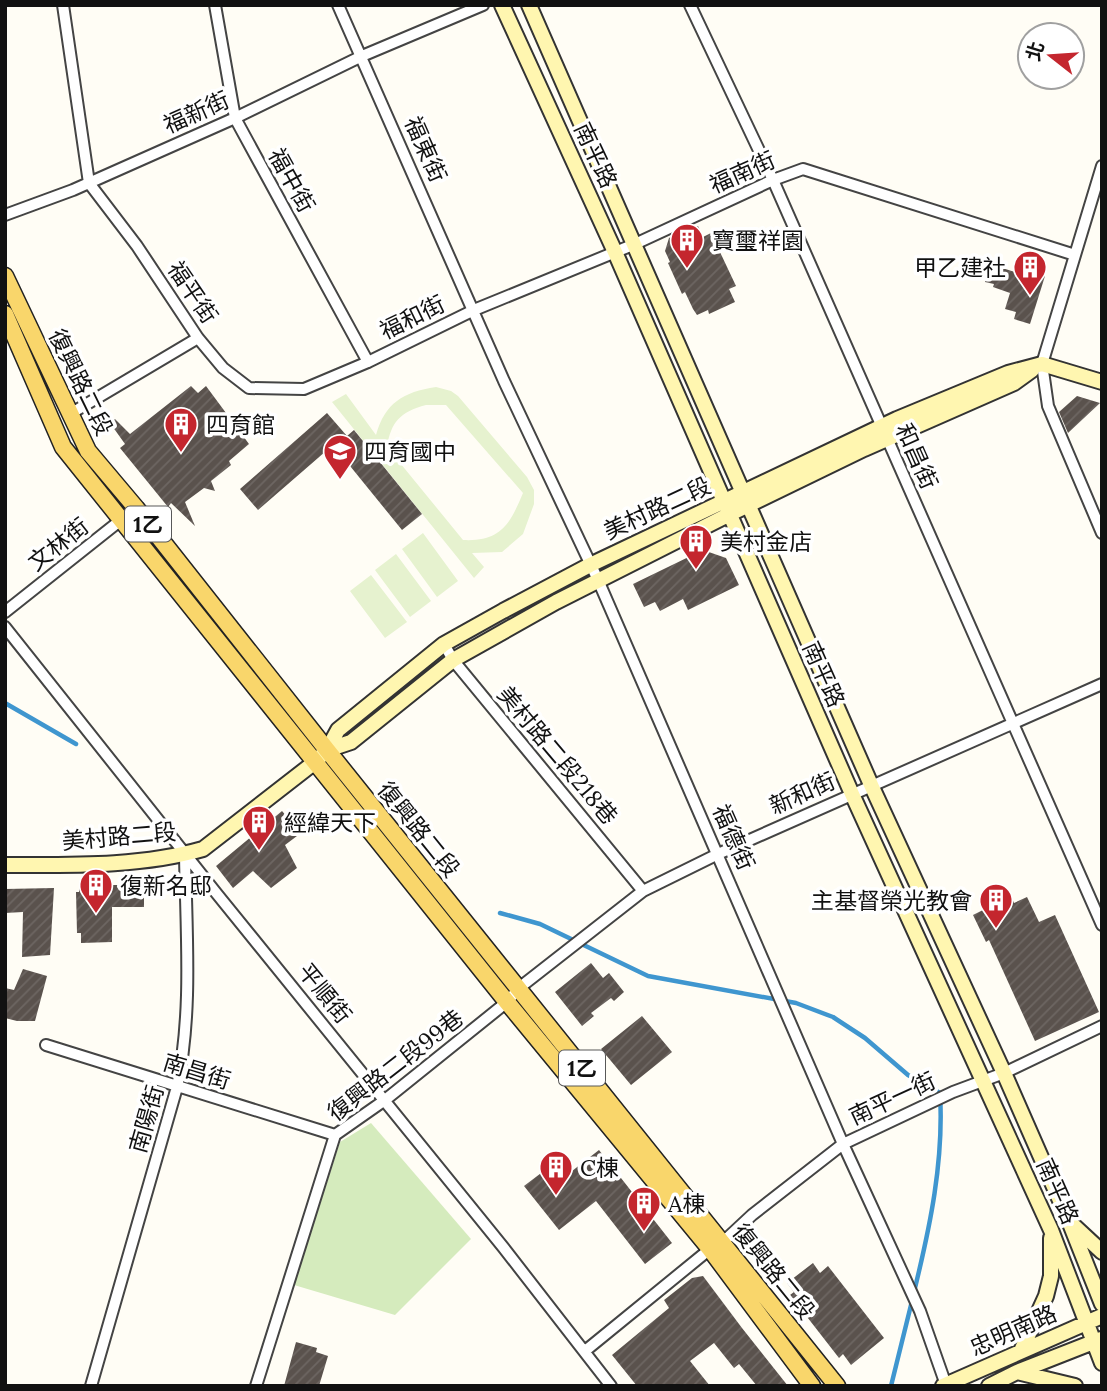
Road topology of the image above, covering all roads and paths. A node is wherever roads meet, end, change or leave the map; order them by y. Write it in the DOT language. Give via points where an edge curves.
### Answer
graph roads {
  1 [pos="63,5"];
  2 [pos="215,5"];
  3 [pos="338,5"];
  4 [pos="483,5"];
  5 [pos="502,5"];
  6 [pos="529,5"];
  7 [pos="690,5"];
  8 [pos="362,57"];
  9 [pos="234,118"];
  10 [pos="1102,166"];
  11 [pos="773,180"];
  12 [pos="89,183"];
  13 [pos="5,215"];
  14 [pos="635,244"];
  15 [pos="615,252"];
  16 [pos="1075,255"];
  17 [pos="5,276"];
  18 [pos="474,310"];
  19 [pos="5,314"];
  20 [pos="198,338"];
  21 [pos="368,362"];
  22 [pos="1042,364"];
  23 [pos="1102,382"];
  24 [pos="70,414"];
  25 [pos="884,433"];
  26 [pos="745,499"];
  27 [pos="136,508"];
  28 [pos="727,508"];
  29 [pos="121,521"];
  30 [pos="1102,533"];
  31 [pos="590,565"];
  32 [pos="598,580"];
  33 [pos="5,612"];
  34 [pos="5,627"];
  35 [pos="444,645"];
  36 [pos="453,660"];
  37 [pos="1102,684"];
  38 [pos="1014,724"];
  39 [pos="321,756"];
  40 [pos="872,787"];
  41 [pos="852,794"];
  42 [pos="718,853"];
  43 [pos="185,854"];
  44 [pos="5,865"];
  45 [pos="643,891"];
  46 [pos="1102,925"];
  47 [pos="519,988"];
  48 [pos="507,1002"];
  49 [pos="1102,1026"];
  50 [pos="47,1045"];
  51 [pos="1004,1073"];
  52 [pos="982,1081"];
  53 [pos="177,1087"];
  54 [pos="385,1100"];
  55 [pos="335,1135"];
  56 [pos="843,1144"];
  57 [pos="1069,1221"];
  58 [pos="1051,1230"];
  59 [pos="716,1246"];
  60 [pos="1102,1252"];
  61 [pos="1102,1304"];
  62 [pos="1102,1316"];
  63 [pos="1087,1323"];
  64 [pos="1098,1340"];
  65 [pos="585,1351"];
  66 [pos="1021,1351"];
  67 [pos="1102,1363"];
  68 [pos="1017,1372"];
  69 [pos="944,1385"];
  70 [pos="91,1386"];
  71 [pos="256,1386"];
  72 [pos="611,1386"];
  73 [pos="813,1386"];
  74 [pos="837,1386"];
  75 [pos="989,1386"];
  76 [pos="1075,1386"];
  1 -- 12 [label="street"];
  2 -- 9 [label="street, 福中街"];
  3 -- 8 [label="street, 福東街"];
  4 -- 8 [label="street, 福新街"];
  5 -- 15 [label="street, 南平路"];
  6 -- 14 [label="street, 南平路"];
  7 -- 11 [label="street, 和昌街"];
  8 -- 9 [label="street, 福新街"];
  8 -- 18 [label="street, 福東街"];
  9 -- 12 [label="street, 福新街"];
  9 -- 21 [label="street, 福中街"];
  10 -- 16 [label="street"];
  11 -- 14 [label="street, 福南街"];
  11 -- 16 [label="street, 福南街" via="803,169"];
  11 -- 25 [label="street, 和昌街"];
  12 -- 13 [label="street"];
  12 -- 20 [label="street, 福平街"];
  14 -- 15 [label="street, 福南街"];
  14 -- 26 [label="street, 南平路"];
  15 -- 18 [label="street, 福南街"];
  15 -- 28 [label="street, 南平路"];
  16 -- 22 [label="street"];
  17 -- 24 [label="main road, 復興路二段 / 1乙"];
  18 -- 21 [label="street, 福和街"];
  18 -- 31 [label="street, 福德街"];
  19 -- 29 [label="main road, 復興路二段 / 1乙" via="63,447"];
  20 -- 21 [label="street, 福平街" via="223,368 249,388 304,389"];
  20 -- 24 [label="street"];
  22 -- 23 [label="street"];
  22 -- 25 [label="street, 美村路二段" via="1008,373"];
  22 -- 30 [label="street" via="1048,406"];
  24 -- 27 [label="main road, 復興路二段 / 1乙" via="88,451"];
  25 -- 26 [label="street, 美村路二段"];
  25 -- 38 [label="street, 和昌街"];
  26 -- 28 [label="street, 美村路二段"];
  26 -- 40 [label="street, 南平路"];
  27 -- 29 [label="street, 文林街"];
  27 -- 39 [label="main road, 復興路二段 / 1乙"];
  28 -- 31 [label="street, 美村路二段"];
  28 -- 32 [label="street, 美村路二段"];
  28 -- 41 [label="street, 南平路"];
  29 -- 33 [label="street, 文林街"];
  29 -- 39 [label="main road, 復興路二段 / 1乙"];
  31 -- 32 [label="street, 福德街"];
  31 -- 35 [label="street, 美村路二段"];
  32 -- 36 [label="street, 美村路二段"];
  32 -- 42 [label="street, 福德街"];
  34 -- 43 [label="street, 平順街"];
  35 -- 36 [label="street, 美村路二段218巷"];
  35 -- 39 [label="street, 美村路二段" via="338,730"];
  36 -- 39 [label="street, 美村路二段" via="351,742"];
  36 -- 45 [label="street, 美村路二段218巷"];
  37 -- 38 [label="street, 新和街"];
  38 -- 40 [label="street, 新和街"];
  38 -- 46 [label="street, 和昌街"];
  39 -- 43 [label="street, 美村路二段" via="203,849"];
  39 -- 47 [label="main road, 復興路二段 / 1乙"];
  39 -- 48 [label="main road, 復興路二段 / 1乙"];
  40 -- 41 [label="street, 新和街"];
  40 -- 51 [label="street, 南平路"];
  41 -- 42 [label="street, 新和街"];
  41 -- 52 [label="street, 南平路"];
  42 -- 45 [label="street, 新和街"];
  42 -- 56 [label="street, 福德街"];
  43 -- 44 [label="street, 美村路二段" via="132,862"];
  43 -- 53 [label="street, 南陽街" via="187,986 184,1055"];
  43 -- 54 [label="street, 平順街"];
  45 -- 47 [label="street, 新和街"];
  47 -- 48 [label="street, 新和街"];
  47 -- 59 [label="main road, 復興路二段 / 1乙"];
  48 -- 54 [label="street, 復興路二段99巷"];
  48 -- 59 [label="main road, 復興路二段 / 1乙"];
  49 -- 51 [label="street, 南平一街"];
  50 -- 53 [label="street, 南昌街"];
  51 -- 52 [label="street, 南平一街"];
  51 -- 57 [label="street, 南平路"];
  52 -- 56 [label="street, 南平一街"];
  52 -- 58 [label="street, 南平路"];
  53 -- 55 [label="street, 南昌街"];
  53 -- 70 [label="street, 南陽街"];
  54 -- 55 [label="street, 復興路二段99巷"];
  54 -- 65 [label="street, 平順街"];
  55 -- 71 [label="street, 復興路二段99巷"];
  56 -- 59 [label="street, 南平一街"];
  56 -- 69 [label="street, 福德街" via="920,1311"];
  57 -- 60 [label="street"];
  57 -- 61 [label="street, 南平路"];
  58 -- 63 [label="street, 南平路"];
  58 -- 66 [label="street" via="1051,1276"];
  59 -- 65 [label="street, 南平一街"];
  59 -- 73 [label="main road, 復興路二段 / 1乙"];
  59 -- 74 [label="main road, 復興路二段 / 1乙"];
  62 -- 63 [label="street, 忠明南路"];
  63 -- 64 [label="street, 南平路"];
  63 -- 66 [label="street, 忠明南路"];
  64 -- 67 [label="street, 南平路"];
  64 -- 68 [label="street, 忠明南路"];
  65 -- 72 [label="street, 平順街"];
  66 -- 69 [label="street, 忠明南路"];
  68 -- 75 [label="street, 忠明南路"];
  68 -- 76 [label="street"];
}
